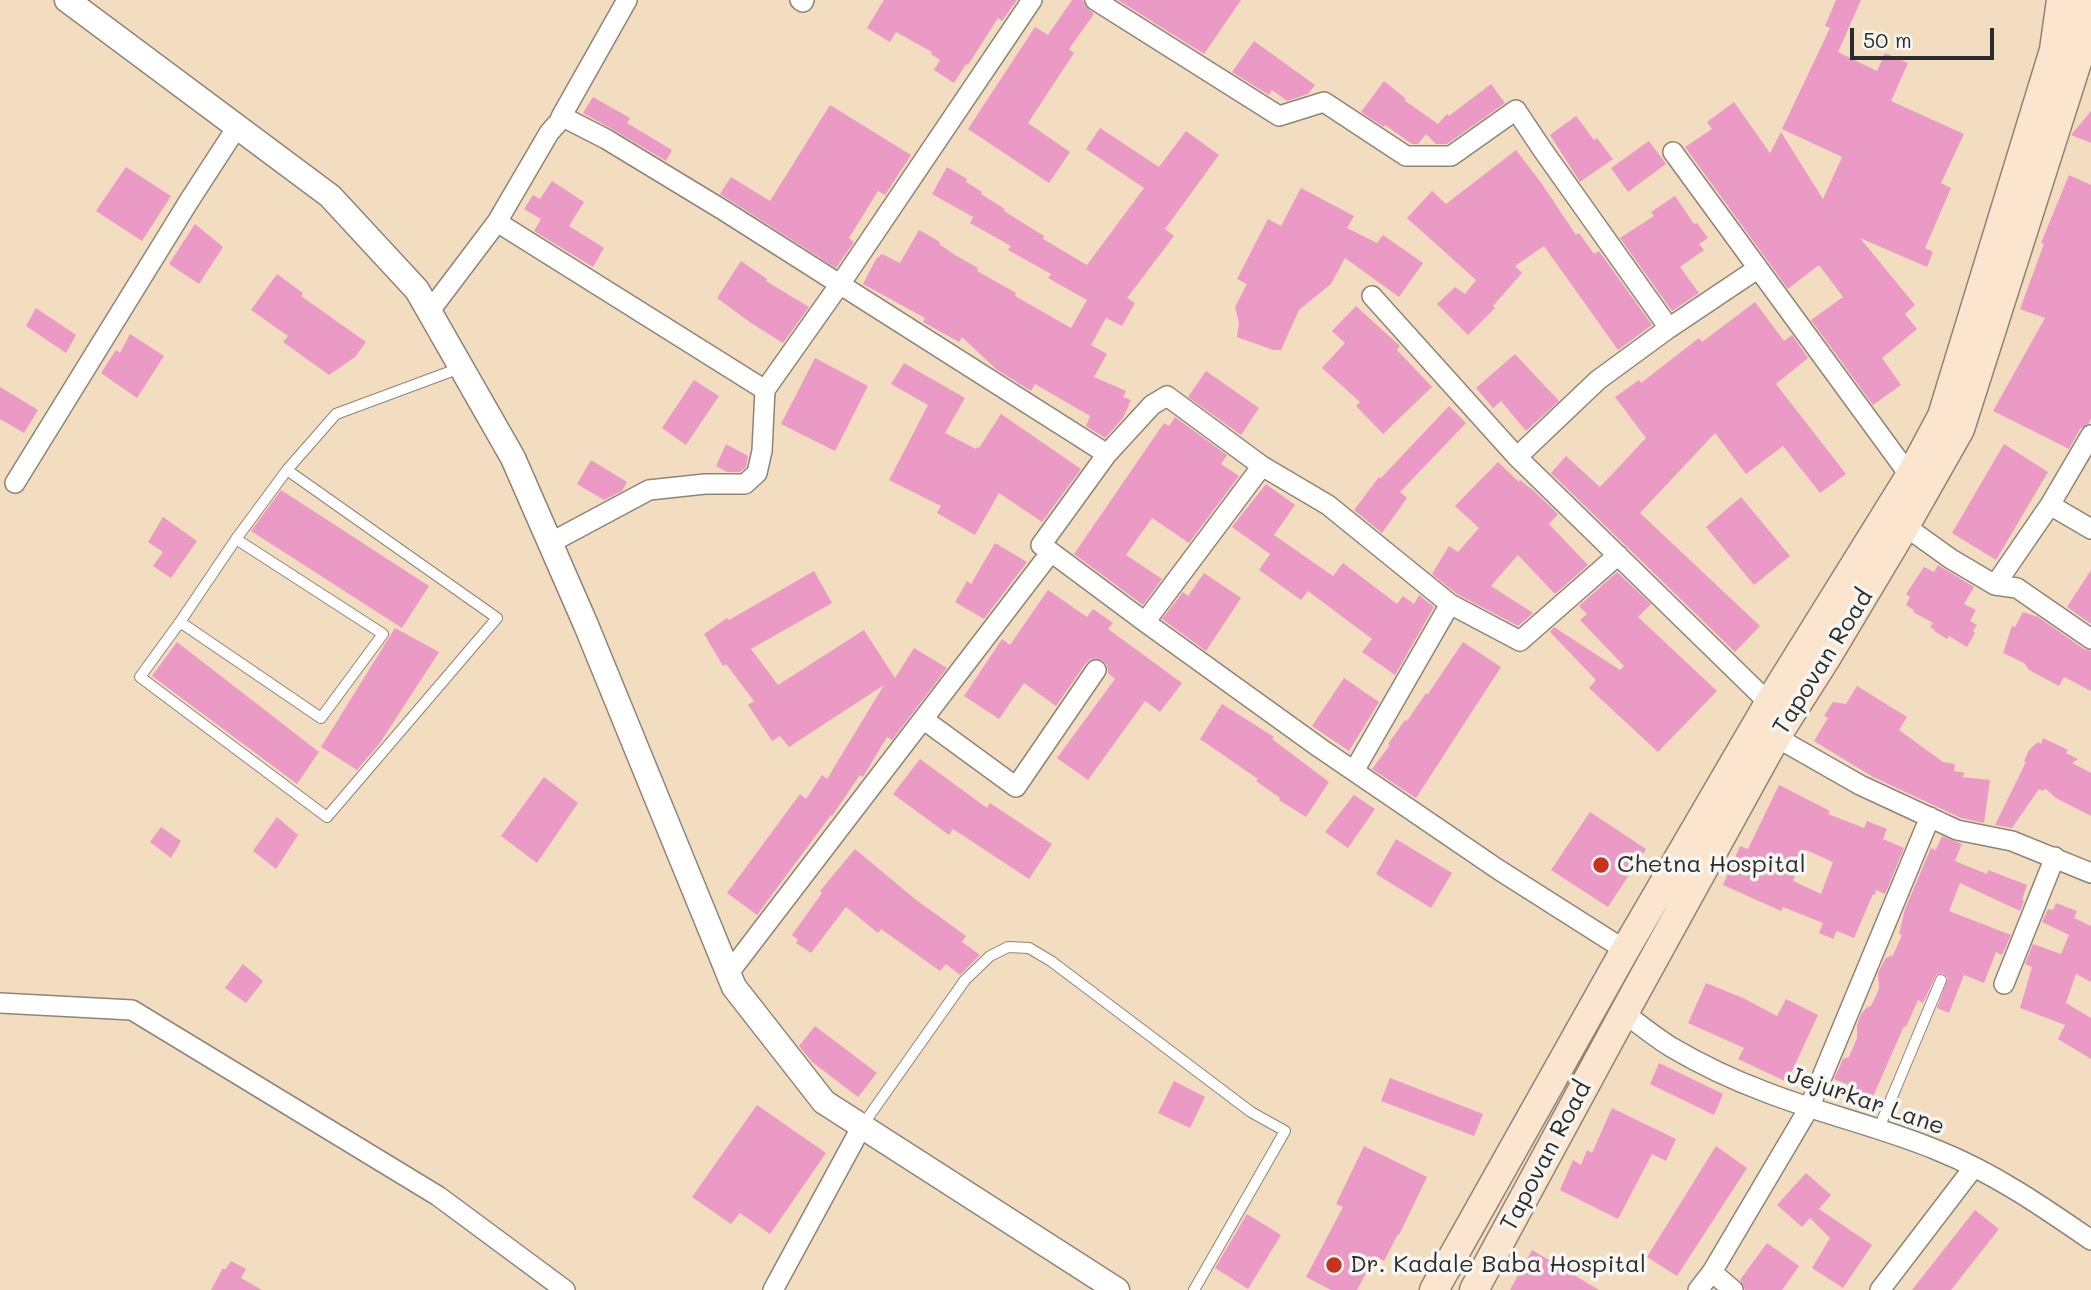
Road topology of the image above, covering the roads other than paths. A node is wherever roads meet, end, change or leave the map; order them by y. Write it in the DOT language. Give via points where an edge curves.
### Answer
graph roads {
  1 [pos="67,0"];
  2 [pos="627,0"];
  3 [pos="1032,0"];
  4 [pos="1095,0"];
  5 [pos="2061,0"];
  6 [pos="2090,0"];
  7 [pos="2075,56"];
  8 [pos="561,117"];
  9 [pos="237,127"];
  10 [pos="1673,152"];
  11 [pos="497,222"];
  12 [pos="1757,269"];
  13 [pos="840,284"];
  14 [pos="1372,296"];
  15 [pos="429,312"];
  16 [pos="1669,328"];
  17 [pos="461,368"];
  18 [pos="765,390"];
  19 [pos="2091,435"];
  20 [pos="1107,454"];
  21 [pos="1517,457"];
  22 [pos="1262,466"];
  23 [pos="287,470"];
  24 [pos="1910,476"];
  25 [pos="15,483"];
  26 [pos="2050,505"];
  27 [pos="1905,526"];
  28 [pos="2091,528"];
  29 [pos="236,539"];
  30 [pos="550,543"];
  31 [pos="1051,552"];
  32 [pos="1618,555"];
  33 [pos="1996,585"];
  34 [pos="1450,604"];
  35 [pos="180,622"];
  36 [pos="1145,622"];
  37 [pos="2091,639"];
  38 [pos="1096,670"];
  39 [pos="923,719"];
  40 [pos="1767,722"];
  41 [pos="1354,771"];
  42 [pos="1930,817"];
  43 [pos="2055,858"];
  44 [pos="2091,873"];
  45 [pos="1625,950"];
  46 [pos="728,974"];
  47 [pos="1941,980"];
  48 [pos="2004,984"];
  49 [pos="0,1003"];
  50 [pos="1623,1013"];
  51 [pos="1809,1108"];
  52 [pos="862,1126"];
  53 [pos="1879,1128"];
  54 [pos="1980,1170"];
  55 [pos="2091,1240"];
  56 [pos="1712,1272"];
  57 [pos="565,1290"];
  58 [pos="773,1290"];
  59 [pos="1116,1290"];
  60 [pos="1194,1290"];
  61 [pos="1434,1290"];
  62 [pos="1474,1290"];
  63 [pos="1698,1290"];
  64 [pos="1733,1290"];
  65 [pos="1880,1290"];
  66 [pos="1894,1290"];
  1 -- 9 [label="street"];
  2 -- 8 [label="street"];
  3 -- 13 [label="street"];
  4 -- 16 [label="street" via="1279,116 1324,102 1406,156 1451,156 1516,110"];
  5 -- 7 [label="main road"];
  6 -- 7 [label="main road, Tapovan Road"];
  7 -- 24 [label="main road" via="1942,416"];
  7 -- 27 [label="main road, Tapovan Road" via="1960,429"];
  8 -- 11 [label="street"];
  8 -- 13 [label="street" via="606,139"];
  9 -- 15 [label="street" via="330,196 416,290"];
  9 -- 25 [label="street"];
  10 -- 12 [label="street"];
  11 -- 15 [label="street"];
  11 -- 18 [label="street"];
  12 -- 16 [label="street"];
  12 -- 24 [label="street"];
  13 -- 18 [label="street"];
  13 -- 20 [label="street"];
  14 -- 21 [label="street"];
  15 -- 17 [label="street"];
  16 -- 21 [label="street" via="1598,380"];
  17 -- 23 [label="lane" via="336,414"];
  17 -- 30 [label="street" via="513,458"];
  18 -- 30 [label="street" via="762,451 757,473 745,484 649,489"];
  19 -- 26 [label="street"];
  20 -- 22 [label="street" via="1152,405 1167,396"];
  20 -- 31 [label="street" via="1041,545"];
  21 -- 32 [label="street"];
  22 -- 34 [label="street" via="1328,505"];
  22 -- 36 [label="street"];
  23 -- 29 [label="lane"];
  23 -- 35 [label="lane" via="497,618 327,817 139,677"];
  24 -- 40 [label="main road"];
  26 -- 28 [label="street"];
  26 -- 33 [label="street"];
  27 -- 33 [label="street"];
  27 -- 40 [label="main road, Tapovan Road" via="1825,660"];
  29 -- 35 [label="lane"];
  29 -- 35 [label="lane" via="383,634 321,718"];
  30 -- 46 [label="street"];
  31 -- 36 [label="street"];
  31 -- 39 [label="street"];
  32 -- 34 [label="street" via="1520,641"];
  32 -- 40 [label="street"];
  33 -- 37 [label="street" via="2017,588"];
  34 -- 41 [label="street"];
  36 -- 41 [label="street"];
  38 -- 39 [label="street" via="1016,787"];
  39 -- 46 [label="street"];
  40 -- 42 [label="street" via="1860,785"];
  40 -- 45 [label="main road"];
  40 -- 50 [label="main road, Tapovan Road"];
  41 -- 45 [label="street"];
  42 -- 43 [label="street" via="1957,830 2012,841"];
  42 -- 51 [label="street"];
  43 -- 44 [label="street"];
  43 -- 48 [label="street"];
  45 -- 61 [label="main road"];
  46 -- 52 [label="street" via="824,1102"];
  47 -- 53 [label="lane"];
  49 -- 57 [label="street" via="132,1010 438,1196"];
  50 -- 51 [label="street, Jejurkar Lane" via="1671,1047 1727,1076"];
  50 -- 62 [label="main road, Tapovan Road"];
  51 -- 53 [label="street, Jejurkar Lane"];
  51 -- 56 [label="street"];
  52 -- 58 [label="street"];
  52 -- 59 [label="street"];
  52 -- 60 [label="lane" via="965,980 990,956 1008,947 1029,948 1251,1112 1285,1131"];
  53 -- 54 [label="street, Jejurkar Lane"];
  54 -- 55 [label="street, Jejurkar Lane"];
  54 -- 65 [label="street"];
  54 -- 66 [label="street"];
  56 -- 63 [label="street"];
  56 -- 64 [label="street"];
}
